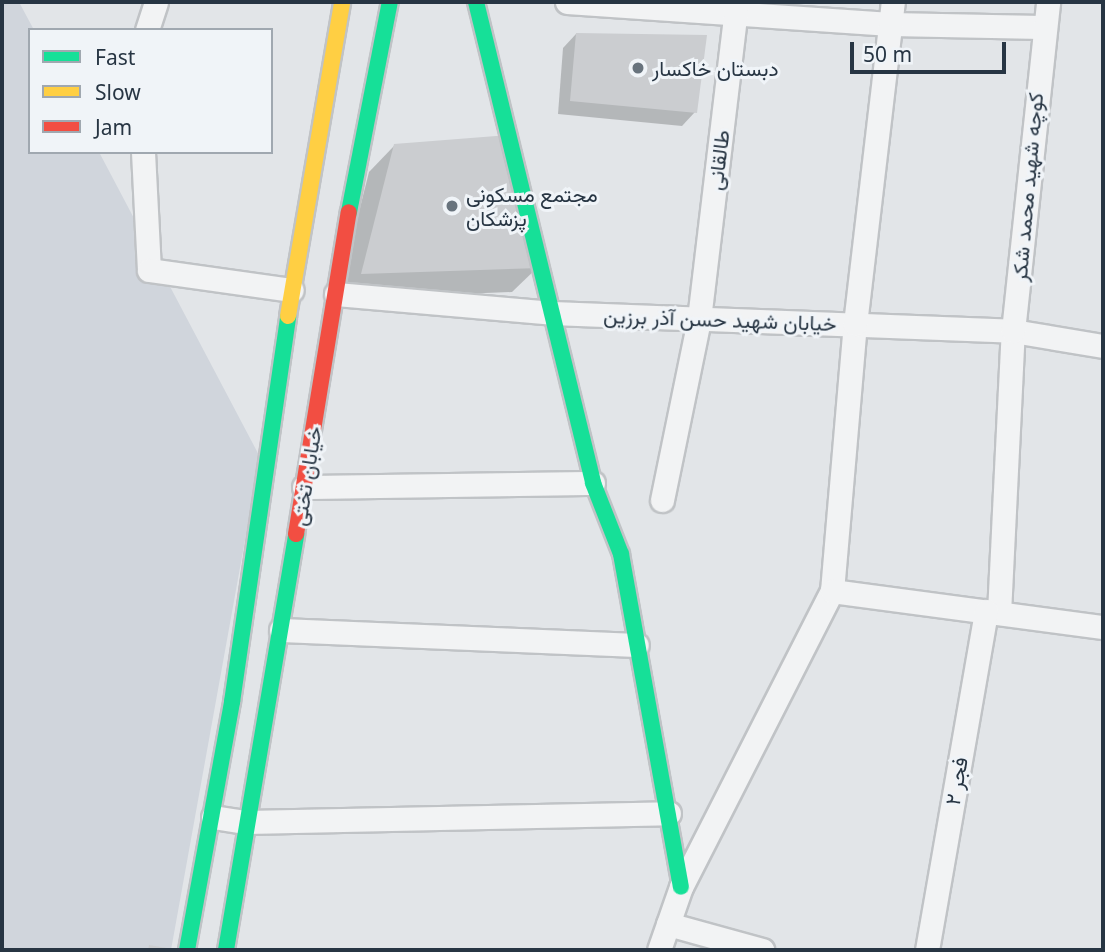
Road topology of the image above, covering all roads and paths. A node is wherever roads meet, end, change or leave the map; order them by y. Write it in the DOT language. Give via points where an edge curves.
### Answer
graph roads {
  1 [pos="156,2"];
  2 [pos="342,2"];
  3 [pos="390,2"];
  4 [pos="475,2"];
  5 [pos="567,2"];
  6 [pos="1048,2"];
  7 [pos="737,8"];
  8 [pos="892,13"];
  9 [pos="1042,27"];
  10 [pos="147,28"];
  11 [pos="143,154"];
  12 [pos="292,290"];
  13 [pos="336,293"];
  14 [pos="552,313"];
  15 [pos="699,319"];
  16 [pos="855,324"];
  17 [pos="1013,331"];
  18 [pos="1103,346"];
  19 [pos="593,483"];
  20 [pos="304,487"];
  21 [pos="662,500"];
  22 [pos="832,591"];
  23 [pos="992,612"];
  24 [pos="1103,627"];
  25 [pos="281,630"];
  26 [pos="637,645"];
  27 [pos="669,813"];
  28 [pos="214,817"];
  29 [pos="246,822"];
  30 [pos="681,887"];
  31 [pos="668,924"];
  32 [pos="187,950"];
  33 [pos="226,950"];
  34 [pos="659,950"];
  35 [pos="762,950"];
  36 [pos="927,950"];
  1 -- 10 [label="street"];
  2 -- 12 [label="main road, خیابان تختی"];
  3 -- 13 [label="main road, خیابان تختی" via="370,88"];
  4 -- 14 [label="main road"];
  5 -- 7 [label="street"];
  6 -- 9 [label="street, کوچه شهید محمد شکر"];
  7 -- 8 [label="street"];
  7 -- 15 [label="street, طالقانی"];
  8 -- 9 [label="street"];
  8 -- 16 [label="street"];
  9 -- 17 [label="street, کوچه شهید محمد شکر"];
  11 -- 12 [label="street" via="149,270"];
  12 -- 28 [label="main road, خیابان تختی"];
  13 -- 14 [label="street, خیابان شهید حسن آذر برزین"];
  13 -- 20 [label="main road, خیابان تختی"];
  14 -- 15 [label="street, خیابان شهید حسن آذر برزین"];
  14 -- 19 [label="main road"];
  15 -- 16 [label="street, خیابان شهید حسن آذر برزین"];
  15 -- 21 [label="street, طالقانی"];
  16 -- 17 [label="street, خیابان شهید حسن آذر برزین"];
  16 -- 22 [label="street"];
  17 -- 18 [label="street, خیابان شهید حسن آذر برزین"];
  17 -- 23 [label="street, کوچه شهید محمد شکر"];
  19 -- 20 [label="street"];
  19 -- 26 [label="main road" via="621,554"];
  20 -- 25 [label="main road, خیابان تختی"];
  22 -- 23 [label="street"];
  22 -- 30 [label="street"];
  23 -- 24 [label="street"];
  23 -- 36 [label="street, فجر ۲"];
  25 -- 26 [label="street"];
  25 -- 29 [label="main road, خیابان تختی"];
  26 -- 27 [label="main road"];
  27 -- 29 [label="street"];
  27 -- 30 [label="main road"];
  28 -- 29 [label="street"];
  28 -- 32 [label="main road, خیابان تختی"];
  29 -- 33 [label="main road, خیابان تختی"];
  30 -- 31 [label="street"];
  31 -- 34 [label="street"];
  31 -- 35 [label="street"];
}
